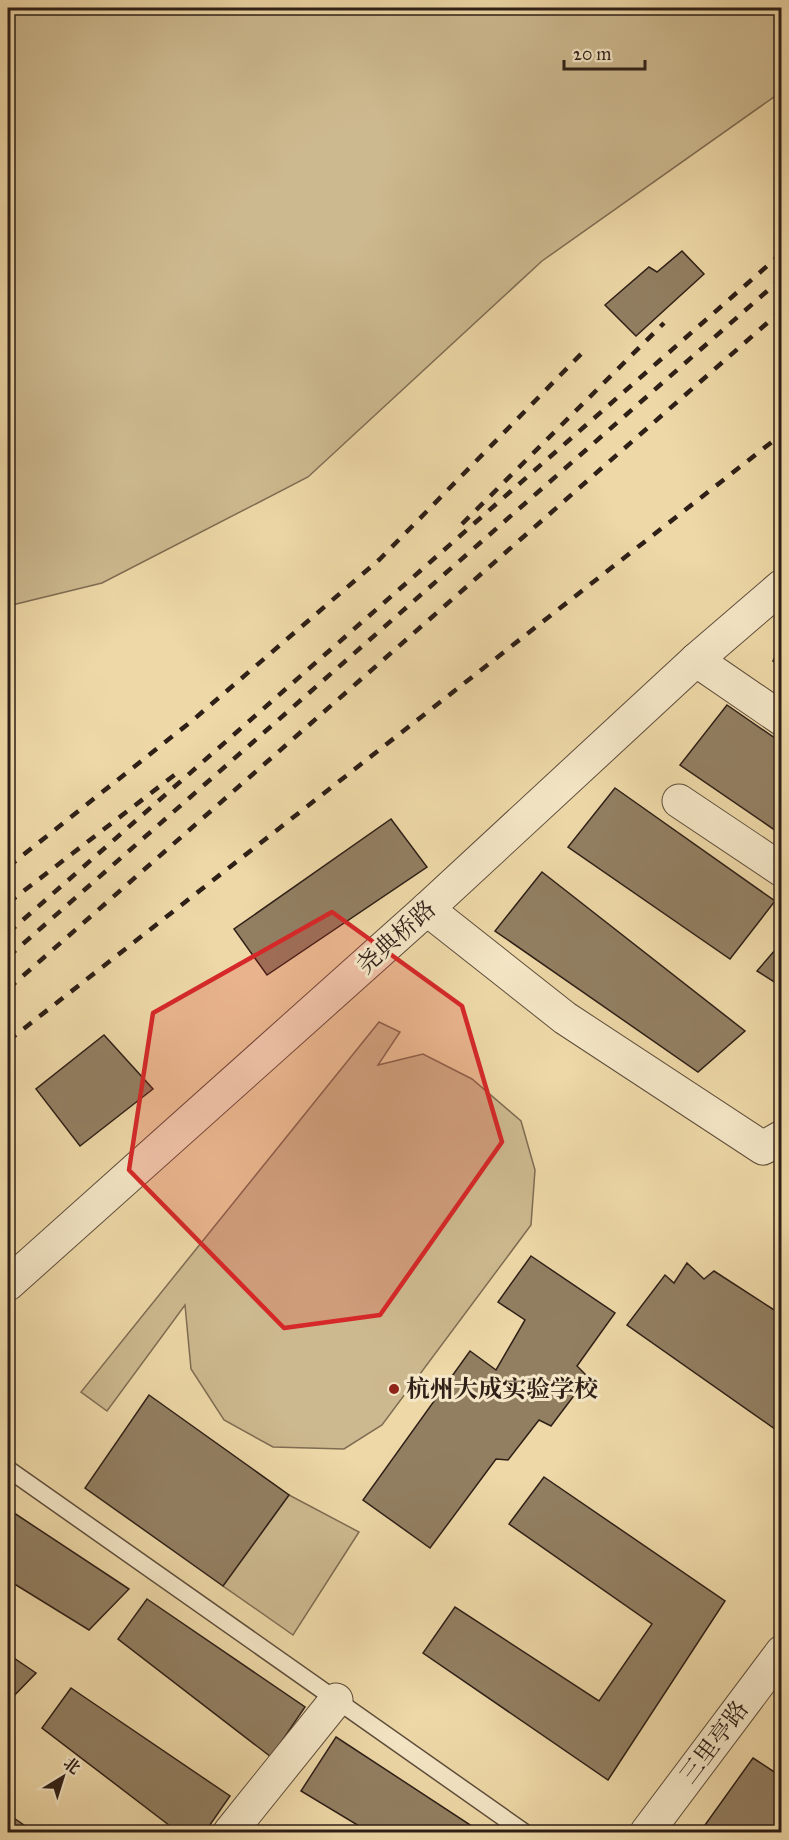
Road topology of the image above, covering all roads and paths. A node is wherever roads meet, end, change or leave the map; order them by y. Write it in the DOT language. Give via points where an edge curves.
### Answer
graph roads {
  1 [pos="782,586"];
  2 [pos="696,660"];
  3 [pos="782,719"];
  4 [pos="679,801"];
  5 [pos="782,870"];
  6 [pos="427,909"];
  7 [pos="775,1148"];
  8 [pos="8,1284"];
  9 [pos="8,1469"];
  10 [pos="782,1652"];
  11 [pos="336,1700"];
  12 [pos="654,1830"];
  13 [pos="230,1833"];
  14 [pos="524,1833"];
  1 -- 2 [label="street, 尧典桥路"];
  2 -- 3 [label="street"];
  2 -- 6 [label="street, 尧典桥路"];
  4 -- 5 [label="street"];
  6 -- 7 [label="street" via="564,1018"];
  6 -- 8 [label="street, 尧典桥路"];
  9 -- 11 [label="lane"];
  10 -- 12 [label="street, 三里亭路"];
  11 -- 13 [label="street"];
  11 -- 14 [label="lane"];
}
